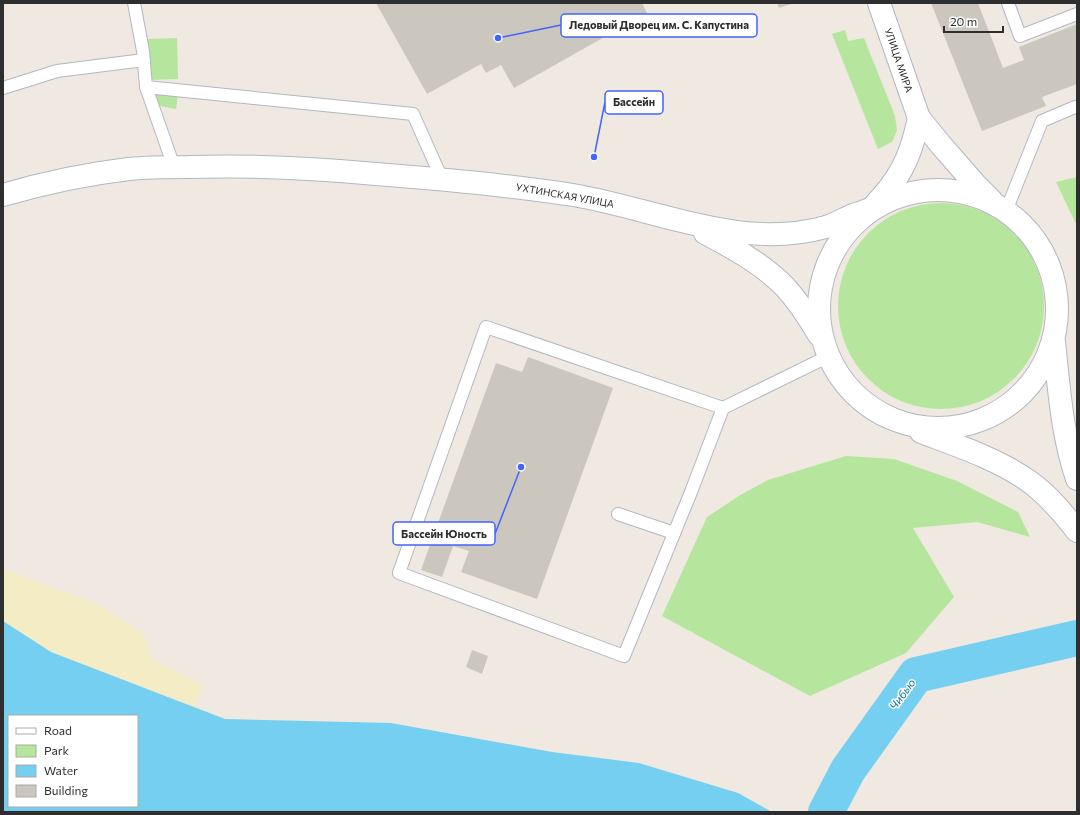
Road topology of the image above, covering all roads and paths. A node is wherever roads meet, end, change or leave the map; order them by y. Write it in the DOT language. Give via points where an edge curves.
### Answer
graph roads {
  1 [pos="134,3"];
  2 [pos="879,3"];
  3 [pos="1008,3"];
  4 [pos="1077,14"];
  5 [pos="144,60"];
  6 [pos="146,87"];
  7 [pos="3,88"];
  8 [pos="1075,107"];
  9 [pos="920,118"];
  10 [pos="174,167"];
  11 [pos="442,179"];
  12 [pos="3,195"];
  13 [pos="999,206"];
  14 [pos="873,207"];
  15 [pos="687,223"];
  16 [pos="1054,342"];
  17 [pos="825,348"];
  18 [pos="723,408"];
  19 [pos="896,422"];
  20 [pos="1077,479"];
  21 [pos="618,514"];
  22 [pos="1077,531"];
  23 [pos="674,533"];
  1 -- 5 [label="lane"];
  2 -- 9 [label="main road, УЛИЦА МИРА"];
  3 -- 4 [label="lane" via="1020,36"];
  5 -- 6 [label="lane"];
  5 -- 7 [label="lane" via="57,71"];
  6 -- 10 [label="lane"];
  6 -- 11 [label="lane" via="413,114"];
  8 -- 13 [label="lane" via="1042,121"];
  9 -- 13 [label="main road, УЛИЦА МИРА" via="975,184"];
  9 -- 14 [label="main road" via="914,144 903,167"];
  10 -- 11 [label="main road, УХТИНСКАЯ УЛИЦА" via="296,167"];
  10 -- 12 [label="main road, УХТИНСКАЯ УЛИЦА" via="90,175"];
  11 -- 15 [label="main road, УХТИНСКАЯ УЛИЦА" via="521,187 599,199"];
  13 -- 14 [label="main road" via="952,189 911,191"];
  13 -- 16 [label="main road" via="1026,226 1049,260 1058,301"];
  14 -- 15 [label="main road" via="827,226 779,234 733,232"];
  14 -- 17 [label="main road" via="844,233 825,266 818,303"];
  15 -- 17 [label="main road" via="729,246 768,272 785,287 798,303"];
  16 -- 19 [label="main road" via="1035,379 1006,408 971,424 933,429"];
  16 -- 20 [label="main road" via="1061,408"];
  17 -- 18 [label="lane"];
  17 -- 19 [label="main road" via="837,375 863,403"];
  18 -- 23 [label="lane"];
  18 -- 23 [label="lane" via="486,327 399,573 624,656"];
  19 -- 22 [label="main road" via="965,449 1030,482 1056,505"];
  21 -- 23 [label="lane"];
}
